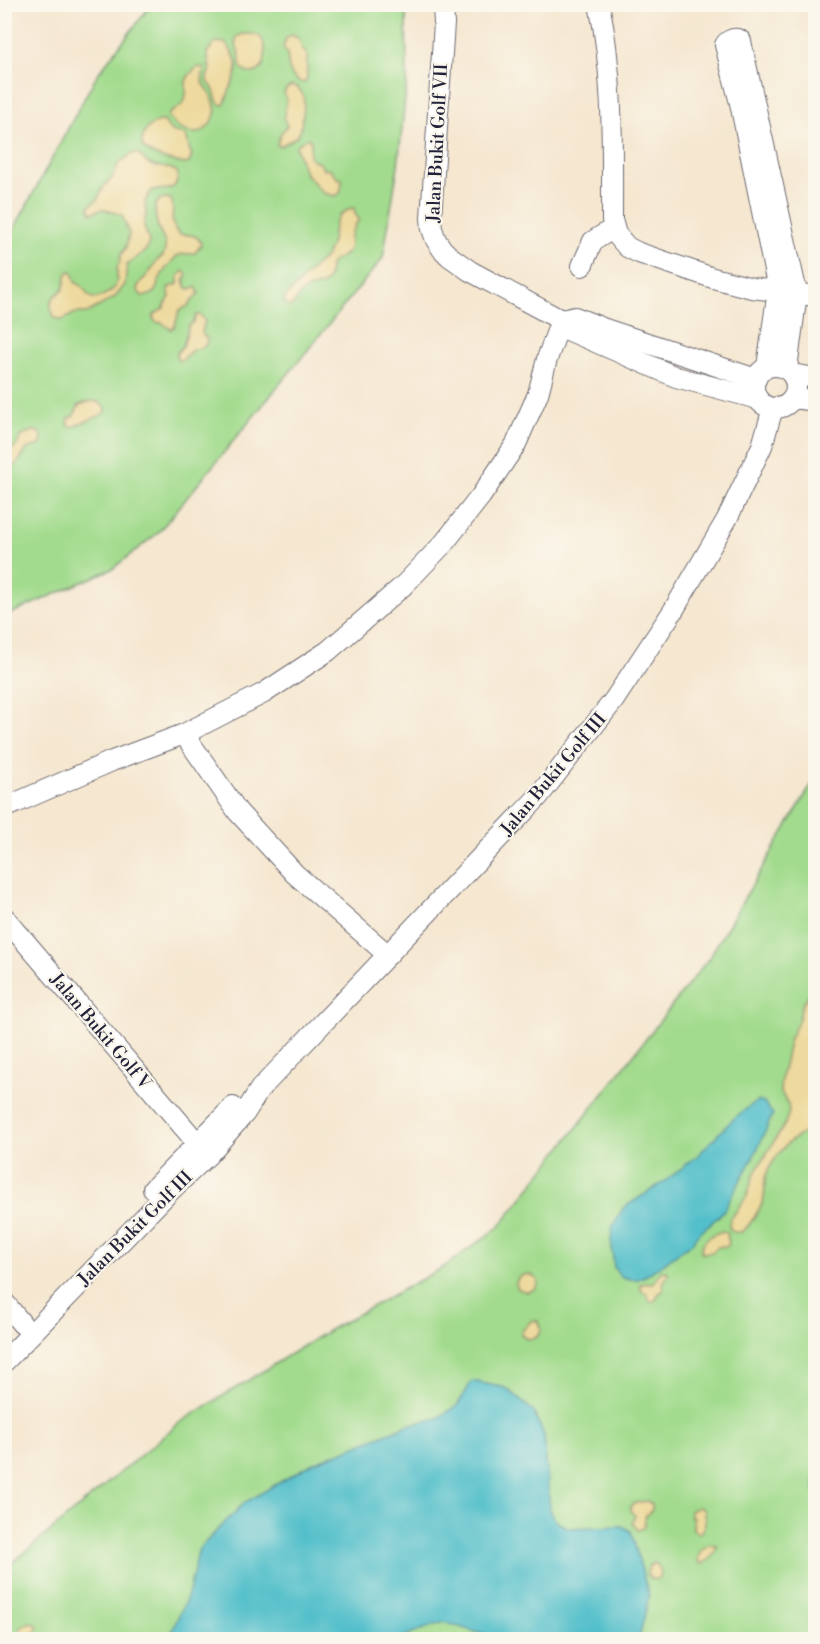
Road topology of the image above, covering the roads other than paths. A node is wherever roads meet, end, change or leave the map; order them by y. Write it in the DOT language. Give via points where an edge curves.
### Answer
graph roads {
  1 [pos="443,4"];
  2 [pos="599,4"];
  3 [pos="756,143"];
  4 [pos="614,228"];
  5 [pos="582,266"];
  6 [pos="797,293"];
  7 [pos="561,320"];
  8 [pos="790,372"];
  9 [pos="761,373"];
  10 [pos="816,378"];
  11 [pos="793,398"];
  12 [pos="816,401"];
  13 [pos="765,403"];
  14 [pos="184,734"];
  15 [pos="4,808"];
  16 [pos="4,917"];
  17 [pos="388,955"];
  18 [pos="260,1089"];
  19 [pos="198,1144"];
  20 [pos="4,1302"];
  21 [pos="22,1324"];
  22 [pos="4,1343"];
  23 [pos="4,1362"];
  1 -- 7 [label="street, Jalan Bukit Golf VII" via="432,230 449,256 470,271"];
  2 -- 4 [label="street" via="612,98"];
  3 -- 6 [label="street"];
  4 -- 5 [label="street" via="593,242"];
  4 -- 6 [label="street" via="627,247 639,253 752,288"];
  6 -- 8 [label="street"];
  6 -- 9 [label="street"];
  7 -- 9 [label="street, Jalan Bukit Golf VII" via="575,317"];
  7 -- 13 [label="street, Jalan Bukit Golf VII" via="570,331 676,377"];
  7 -- 14 [label="street" via="538,394 516,444 444,543 404,585 328,651 264,693"];
  8 -- 9 [label="street" via="774,365"];
  8 -- 10 [label="street"];
  8 -- 11 [label="street" via="796,382"];
  9 -- 13 [label="street" via="754,388"];
  11 -- 12 [label="street"];
  11 -- 13 [label="street" via="784,406"];
  13 -- 17 [label="street, Jalan Bukit Golf III" via="762,446 727,519 615,700 538,797"];
  14 -- 15 [label="street" via="112,760"];
  14 -- 17 [label="street" via="238,812 295,874"];
  16 -- 19 [label="street, Jalan Bukit Golf V"];
  17 -- 18 [label="street, Jalan Bukit Golf III"];
  18 -- 19 [label="street, Jalan Bukit Golf III" via="232,1108"];
  18 -- 23 [label="street, Jalan Bukit Golf III" via="245,1113 208,1155"];
  19 -- 21 [label="street, Jalan Bukit Golf III"];
  20 -- 21 [label="street"];
  21 -- 22 [label="street, Jalan Bukit Golf III"];
}
